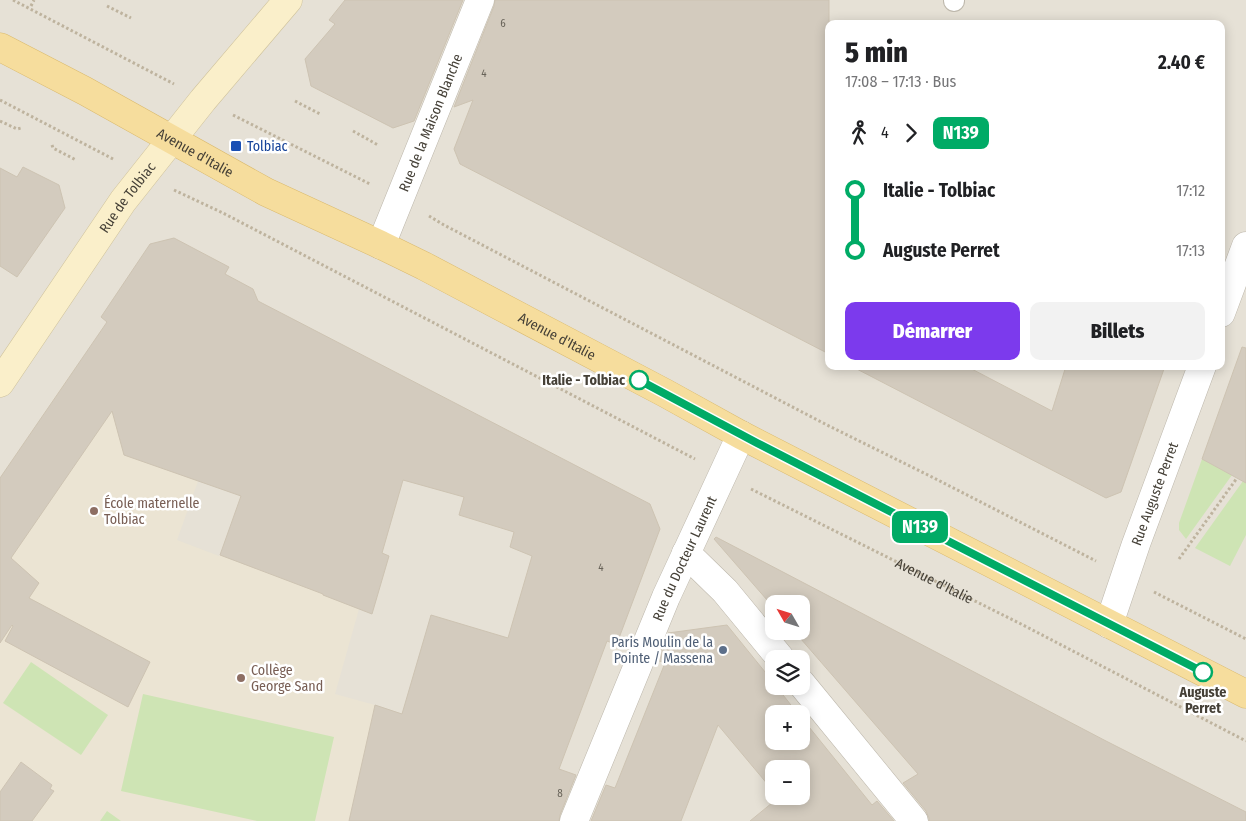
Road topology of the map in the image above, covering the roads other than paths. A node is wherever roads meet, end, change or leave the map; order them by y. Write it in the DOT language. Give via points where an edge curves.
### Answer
graph roads {
  1 [pos="288,0"];
  2 [pos="480,0"];
  3 [pos="0,46"];
  4 [pos="171,139"];
  5 [pos="381,245"];
  6 [pos="1246,246"];
  7 [pos="1225,302"];
  8 [pos="1201,370"];
  9 [pos="0,383"];
  10 [pos="741,435"];
  11 [pos="686,553"];
  12 [pos="1109,624"];
  13 [pos="774,650"];
  14 [pos="810,694"];
  15 [pos="1246,694"];
  16 [pos="574,821"];
  17 [pos="914,821"];
  1 -- 4 [label="main road, Rue de Tolbiac"];
  2 -- 5 [label="street, Rue de la Maison Blanche"];
  3 -- 4 [label="main road, Avenue d'Italie"];
  4 -- 5 [label="main road, Avenue d'Italie" via="266,192"];
  4 -- 9 [label="main road, Rue de Tolbiac" via="123,201"];
  5 -- 10 [label="main road, Avenue d'Italie"];
  6 -- 7 [label="street"];
  8 -- 12 [label="street, Rue Auguste Perret"];
  10 -- 11 [label="street, Rue du Docteur Laurent"];
  10 -- 12 [label="main road, Avenue d'Italie"];
  11 -- 13 [label="street" via="725,591"];
  11 -- 16 [label="street, Rue du Docteur Laurent"];
  12 -- 15 [label="main road, Avenue d'Italie"];
  14 -- 17 [label="street"];
}
